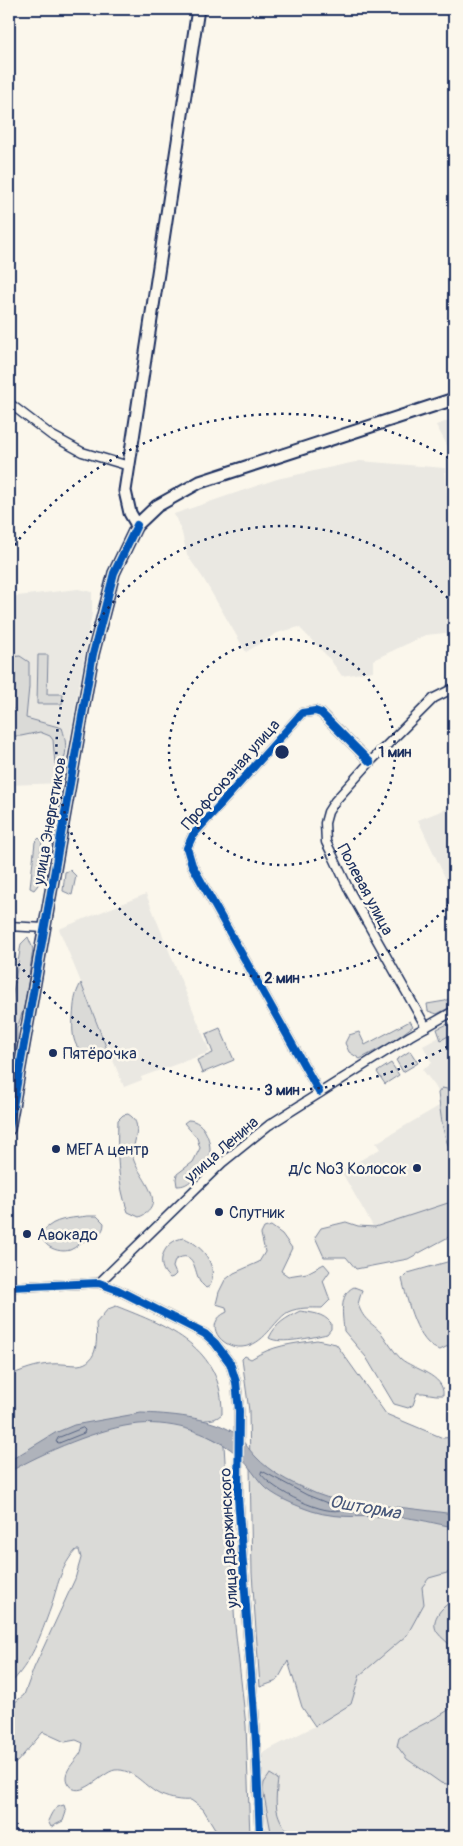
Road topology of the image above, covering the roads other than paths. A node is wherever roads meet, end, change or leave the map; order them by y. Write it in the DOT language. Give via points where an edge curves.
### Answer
graph roads {
  1 [pos="198,9"];
  2 [pos="454,399"];
  3 [pos="9,403"];
  4 [pos="129,466"];
  5 [pos="137,525"];
  6 [pos="454,688"];
  7 [pos="370,762"];
  8 [pos="9,926"];
  9 [pos="44,928"];
  10 [pos="454,1011"];
  11 [pos="426,1028"];
  12 [pos="9,1062"];
  13 [pos="20,1062"];
  14 [pos="319,1092"];
  15 [pos="9,1129"];
  16 [pos="99,1283"];
  17 [pos="9,1286"];
  18 [pos="260,1837"];
  1 -- 4 [label="main road"];
  2 -- 5 [label="main road" via="200,482 157,506"];
  3 -- 4 [label="street" via="59,440 82,452"];
  4 -- 5 [label="main road" via="126,502"];
  5 -- 9 [label="street, улица Энергетиков" via="114,573 97,636"];
  6 -- 7 [label="street, Полевая улица" via="434,698"];
  7 -- 11 [label="street, Полевая улица" via="328,812 326,842 350,892"];
  7 -- 14 [label="street, Профсоюзная улица" via="322,714 315,711 302,713 193,835 187,848 192,865"];
  8 -- 9 [label="street"];
  9 -- 13 [label="street, улица Энергетиков"];
  10 -- 11 [label="street, улица Ленина"];
  11 -- 14 [label="street, улица Ленина"];
  12 -- 13 [label="street"];
  13 -- 15 [label="street, улица Энергетиков"];
  14 -- 16 [label="street, улица Ленина" via="269,1125 222,1163"];
  16 -- 17 [label="street"];
  16 -- 18 [label="street, улица Дзержинского" via="194,1328 215,1343 230,1363 236,1382 239,1410 237,1468"];
}
